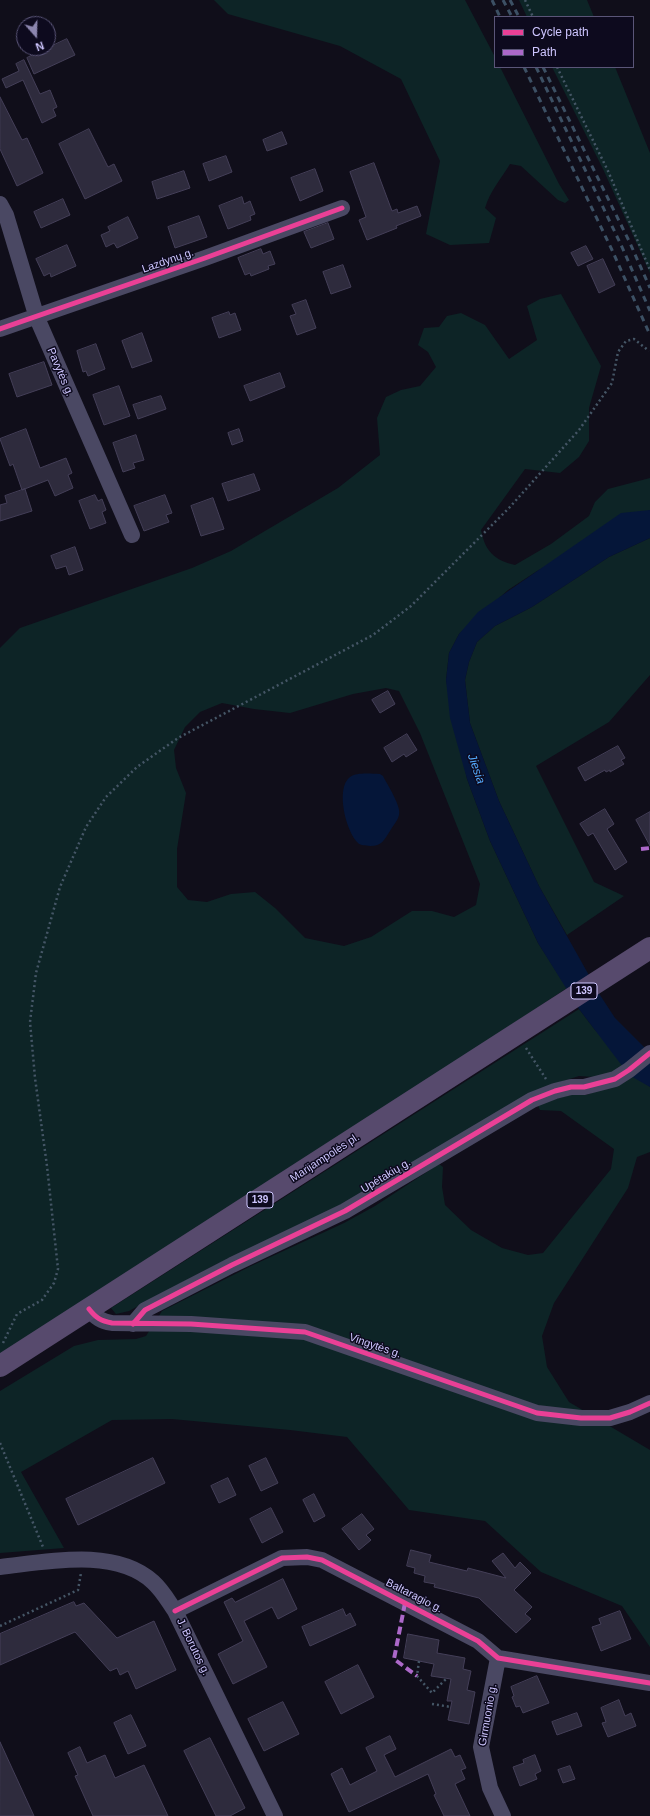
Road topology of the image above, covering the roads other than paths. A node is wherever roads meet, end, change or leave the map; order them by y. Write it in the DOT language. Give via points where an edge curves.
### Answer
graph roads {
  1 [pos="0,204"];
  2 [pos="342,208"];
  3 [pos="37,318"];
  4 [pos="0,329"];
  5 [pos="132,535"];
  6 [pos="650,948"];
  7 [pos="650,1053"];
  8 [pos="89,1309"];
  9 [pos="133,1324"];
  10 [pos="0,1366"];
  11 [pos="650,1403"];
  12 [pos="0,1567"];
  13 [pos="175,1611"];
  14 [pos="498,1658"];
  15 [pos="650,1683"];
  16 [pos="275,1816"];
  17 [pos="503,1816"];
  1 -- 3 [label="street, Pavytės g." via="6,215"];
  2 -- 3 [label="street, Lazdynų g."];
  3 -- 4 [label="street, Lazdynų g."];
  3 -- 5 [label="street, Pavytės g."];
  6 -- 8 [label="main road, Marijampolės pl. / 139" via="521,1039"];
  7 -- 9 [label="street, Upėtakių g." via="615,1079 555,1091 532,1100 345,1211 145,1310"];
  8 -- 9 [label="street, Vingytės g." via="102,1321"];
  8 -- 10 [label="main road, Marijampolės pl. / 139"];
  9 -- 11 [label="street, Vingytės g." via="192,1324 305,1332 537,1413 610,1418"];
  12 -- 13 [label="street, J. Borutos g." via="62,1559 110,1562 126,1567 152,1581 163,1592"];
  13 -- 14 [label="street, Baltaragio g." via="282,1558 307,1557 322,1560 443,1622 478,1641"];
  13 -- 16 [label="street, J. Borutos g."];
  14 -- 15 [label="street"];
  14 -- 17 [label="street, Girmuonio g." via="481,1747 490,1788"];
}
